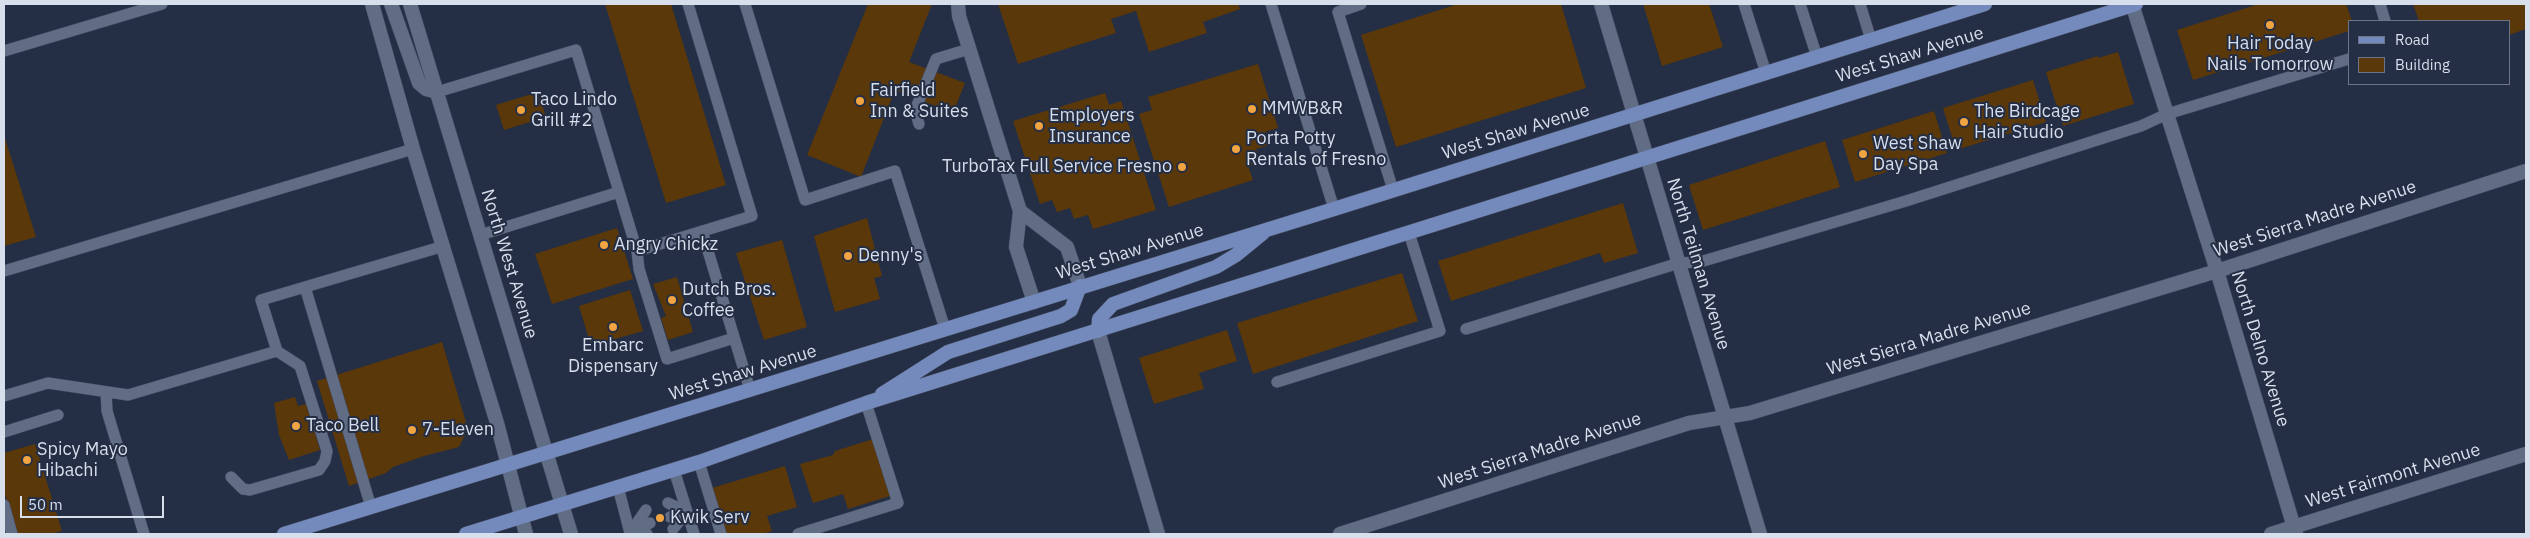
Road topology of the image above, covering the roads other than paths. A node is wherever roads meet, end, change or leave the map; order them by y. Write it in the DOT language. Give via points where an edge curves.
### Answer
graph roads {
  1 [pos="162,4"];
  2 [pos="372,4"];
  3 [pos="392,4"];
  4 [pos="410,4"];
  5 [pos="688,4"];
  6 [pos="745,4"];
  7 [pos="958,4"];
  8 [pos="1271,4"];
  9 [pos="1361,4"];
  10 [pos="1601,4"];
  11 [pos="1744,4"];
  12 [pos="1800,4"];
  13 [pos="1860,4"];
  14 [pos="1985,4"];
  15 [pos="2133,4"];
  16 [pos="2380,4"];
  17 [pos="1334,8"];
  18 [pos="2385,20"];
  19 [pos="1871,40"];
  20 [pos="969,49"];
  21 [pos="4,51"];
  22 [pos="1816,57"];
  23 [pos="2348,59"];
  24 [pos="1766,73"];
  25 [pos="438,92"];
  26 [pos="2167,114"];
  27 [pos="1633,115"];
  28 [pos="919,124"];
  29 [pos="414,148"];
  30 [pos="1646,158"];
  31 [pos="2526,171"];
  32 [pos="1393,190"];
  33 [pos="619,192"];
  34 [pos="1334,209"];
  35 [pos="1020,212"];
  36 [pos="1267,230"];
  37 [pos="702,231"];
  38 [pos="1409,233"];
  39 [pos="480,235"];
  40 [pos="444,246"];
  41 [pos="637,251"];
  42 [pos="1679,263"];
  43 [pos="2216,270"];
  44 [pos="4,271"];
  45 [pos="1080,286"];
  46 [pos="305,287"];
  47 [pos="1034,302"];
  48 [pos="945,329"];
  49 [pos="1466,329"];
  50 [pos="1098,331"];
  51 [pos="734,338"];
  52 [pos="277,351"];
  53 [pos="1277,382"];
  54 [pos="750,390"];
  55 [pos="106,392"];
  56 [pos="4,396"];
  57 [pos="866,403"];
  58 [pos="58,415"];
  59 [pos="1724,417"];
  60 [pos="4,432"];
  61 [pos="546,454"];
  62 [pos="2526,454"];
  63 [pos="699,462"];
  64 [pos="508,465"];
  65 [pos="674,470"];
  66 [pos="231,477"];
  67 [pos="618,487"];
  68 [pos="668,503"];
  69 [pos="4,505"];
  70 [pos="562,505"];
  71 [pos="371,507"];
  72 [pos="646,510"];
  73 [pos="687,512"];
  74 [pos="670,517"];
  75 [pos="521,518"];
  76 [pos="649,529"];
  77 [pos="674,529"];
  78 [pos="2295,530"];
  79 [pos="628,533"];
  80 [pos="12,534"];
  81 [pos="144,534"];
  82 [pos="284,534"];
  83 [pos="466,534"];
  84 [pos="526,534"];
  85 [pos="571,534"];
  86 [pos="694,534"];
  87 [pos="721,534"];
  88 [pos="798,534"];
  89 [pos="1158,534"];
  90 [pos="1340,534"];
  91 [pos="1760,534"];
  92 [pos="2271,534"];
  1 -- 21 [label="lane"];
  2 -- 29 [label="street"];
  3 -- 25 [label="street" via="419,83"];
  4 -- 25 [label="street, North West Avenue"];
  5 -- 37 [label="lane" via="752,216"];
  6 -- 48 [label="lane" via="805,200 895,171"];
  7 -- 20 [label="street"];
  8 -- 34 [label="lane"];
  9 -- 17 [label="lane"];
  10 -- 27 [label="street, North Teilman Avenue"];
  11 -- 24 [label="lane"];
  12 -- 22 [label="lane"];
  13 -- 19 [label="lane"];
  14 -- 19 [label="main road, West Shaw Avenue"];
  15 -- 26 [label="street, North Delno Avenue"];
  15 -- 30 [label="main road, West Shaw Avenue"];
  16 -- 18 [label="lane"];
  17 -- 32 [label="lane"];
  19 -- 22 [label="main road, West Shaw Avenue"];
  20 -- 28 [label="lane" via="936,59 915,110"];
  20 -- 35 [label="street"];
  22 -- 24 [label="main road, West Shaw Avenue"];
  23 -- 26 [label="lane"];
  24 -- 27 [label="main road, West Shaw Avenue"];
  25 -- 33 [label="lane" via="576,50"];
  25 -- 39 [label="street, North West Avenue"];
  26 -- 42 [label="lane" via="2141,126 1896,204 1700,262"];
  26 -- 43 [label="street, North Delno Avenue"];
  27 -- 30 [label="street, North Teilman Avenue"];
  27 -- 32 [label="main road, West Shaw Avenue"];
  29 -- 40 [label="street"];
  29 -- 44 [label="lane"];
  30 -- 38 [label="main road, West Shaw Avenue"];
  30 -- 42 [label="street, North Teilman Avenue"];
  31 -- 43 [label="street, West Sierra Madre Avenue"];
  32 -- 34 [label="main road, West Shaw Avenue"];
  33 -- 39 [label="lane"];
  33 -- 41 [label="lane"];
  34 -- 36 [label="main road, West Shaw Avenue"];
  35 -- 45 [label="street" via="1067,247"];
  35 -- 47 [label="street" via="1016,247"];
  36 -- 45 [label="main road, West Shaw Avenue"];
  36 -- 50 [label="main road" via="1236,256 1216,267 1113,304 1099,319"];
  37 -- 41 [label="lane"];
  37 -- 51 [label="lane"];
  38 -- 50 [label="main road, West Shaw Avenue"];
  38 -- 53 [label="lane" via="1440,331"];
  39 -- 61 [label="street, North West Avenue"];
  40 -- 46 [label="lane"];
  40 -- 64 [label="street"];
  41 -- 51 [label="lane" via="667,359"];
  42 -- 49 [label="lane"];
  42 -- 59 [label="street, North Teilman Avenue"];
  43 -- 59 [label="street, West Sierra Madre Avenue" via="1750,413"];
  43 -- 78 [label="street, North Delno Avenue"];
  45 -- 47 [label="main road, West Shaw Avenue"];
  45 -- 57 [label="main road" via="1071,310 1061,316 948,352"];
  46 -- 52 [label="lane" via="261,300"];
  46 -- 71 [label="lane"];
  47 -- 48 [label="main road, West Shaw Avenue"];
  48 -- 54 [label="main road, West Shaw Avenue"];
  50 -- 57 [label="main road, West Shaw Avenue"];
  50 -- 89 [label="street"];
  51 -- 54 [label="lane"];
  52 -- 55 [label="lane" via="128,395"];
  52 -- 66 [label="lane" via="300,366 327,451 325,461 318,470 250,490 237,485"];
  54 -- 61 [label="main road, West Shaw Avenue"];
  55 -- 56 [label="lane" via="48,383"];
  55 -- 81 [label="lane" via="107,411"];
  57 -- 63 [label="main road, West Shaw Avenue"];
  57 -- 88 [label="lane" via="898,504"];
  58 -- 60 [label="lane"];
  59 -- 90 [label="street, West Sierra Madre Avenue" via="1689,423"];
  59 -- 91 [label="street, North Teilman Avenue"];
  61 -- 64 [label="main road, West Shaw Avenue"];
  61 -- 70 [label="street, North West Avenue"];
  62 -- 78 [label="street, West Fairmont Avenue"];
  63 -- 65 [label="main road, West Shaw Avenue"];
  63 -- 87 [label="lane"];
  64 -- 71 [label="main road, West Shaw Avenue"];
  64 -- 75 [label="street"];
  65 -- 67 [label="main road, West Shaw Avenue"];
  65 -- 73 [label="lane"];
  67 -- 70 [label="main road, West Shaw Avenue"];
  67 -- 79 [label="lane"];
  68 -- 73 [label="lane"];
  69 -- 80 [label="lane"];
  70 -- 75 [label="main road, West Shaw Avenue"];
  70 -- 85 [label="street, North West Avenue"];
  71 -- 82 [label="main road, West Shaw Avenue"];
  72 -- 79 [label="lane"];
  73 -- 74 [label="lane"];
  73 -- 77 [label="lane"];
  73 -- 86 [label="lane"];
  75 -- 83 [label="main road, West Shaw Avenue"];
  75 -- 84 [label="street"];
  76 -- 79 [label="lane"];
  78 -- 92 [label="street, West Fairmont Avenue"];
}
